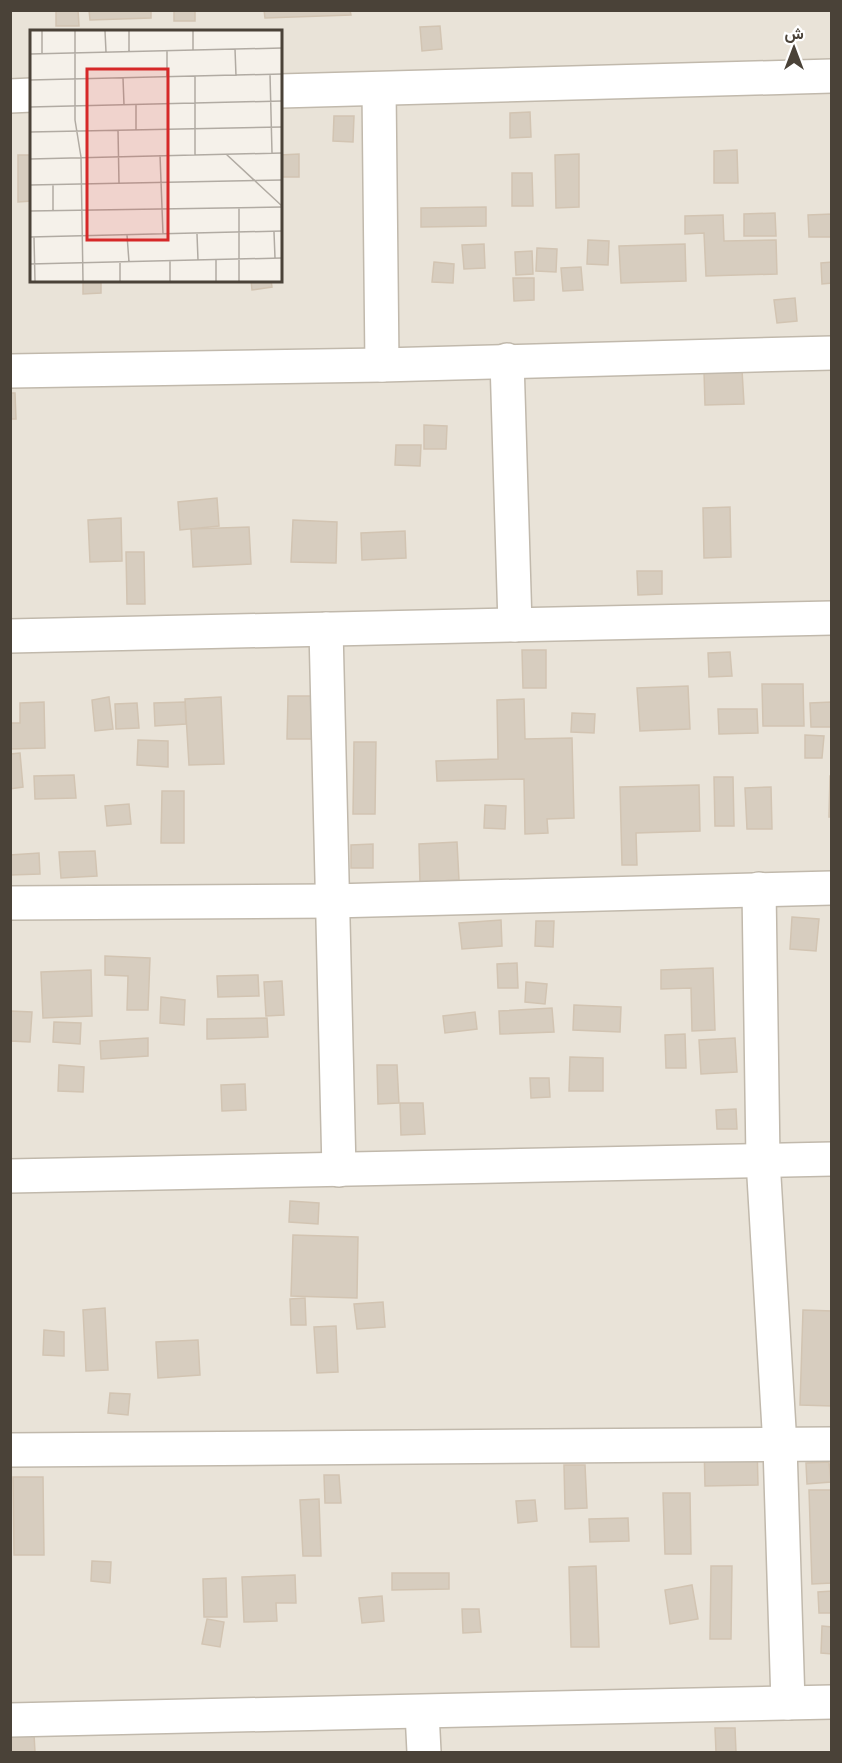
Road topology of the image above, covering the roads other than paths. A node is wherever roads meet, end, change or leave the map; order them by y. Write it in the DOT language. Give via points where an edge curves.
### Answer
graph roads {
  1 [pos="831,76"];
  2 [pos="379,89"];
  3 [pos="282,91"];
  4 [pos="30,95"];
  5 [pos="10,96"];
  6 [pos="831,353"];
  7 [pos="507,360"];
  8 [pos="382,365"];
  9 [pos="10,371"];
  10 [pos="831,618"];
  11 [pos="514,625"];
  12 [pos="326,629"];
  13 [pos="10,636"];
  14 [pos="831,888"];
  15 [pos="759,889"];
  16 [pos="332,901"];
  17 [pos="10,903"];
  18 [pos="831,1159"];
  19 [pos="763,1160"];
  20 [pos="339,1170"];
  21 [pos="10,1176"];
  22 [pos="831,1443"];
  23 [pos="780,1446"];
  24 [pos="10,1450"];
  25 [pos="831,1702"];
  26 [pos="788,1703"];
  27 [pos="422,1712"];
  28 [pos="10,1719"];
  29 [pos="424,1752"];
  1 -- 2 [label="street"];
  2 -- 3 [label="street"];
  2 -- 8 [label="street"];
  4 -- 5 [label="street"];
  6 -- 7 [label="street"];
  7 -- 8 [label="street"];
  7 -- 11 [label="street"];
  8 -- 9 [label="street"];
  10 -- 11 [label="street"];
  11 -- 12 [label="street"];
  12 -- 13 [label="street"];
  12 -- 16 [label="street"];
  14 -- 15 [label="street"];
  15 -- 16 [label="street"];
  15 -- 19 [label="street"];
  16 -- 17 [label="street"];
  16 -- 20 [label="street"];
  18 -- 19 [label="street"];
  19 -- 20 [label="street"];
  19 -- 23 [label="street"];
  20 -- 21 [label="street"];
  22 -- 23 [label="street"];
  23 -- 24 [label="street"];
  23 -- 26 [label="street"];
  25 -- 26 [label="street"];
  26 -- 27 [label="street"];
  27 -- 28 [label="street"];
  27 -- 29 [label="street"];
}
